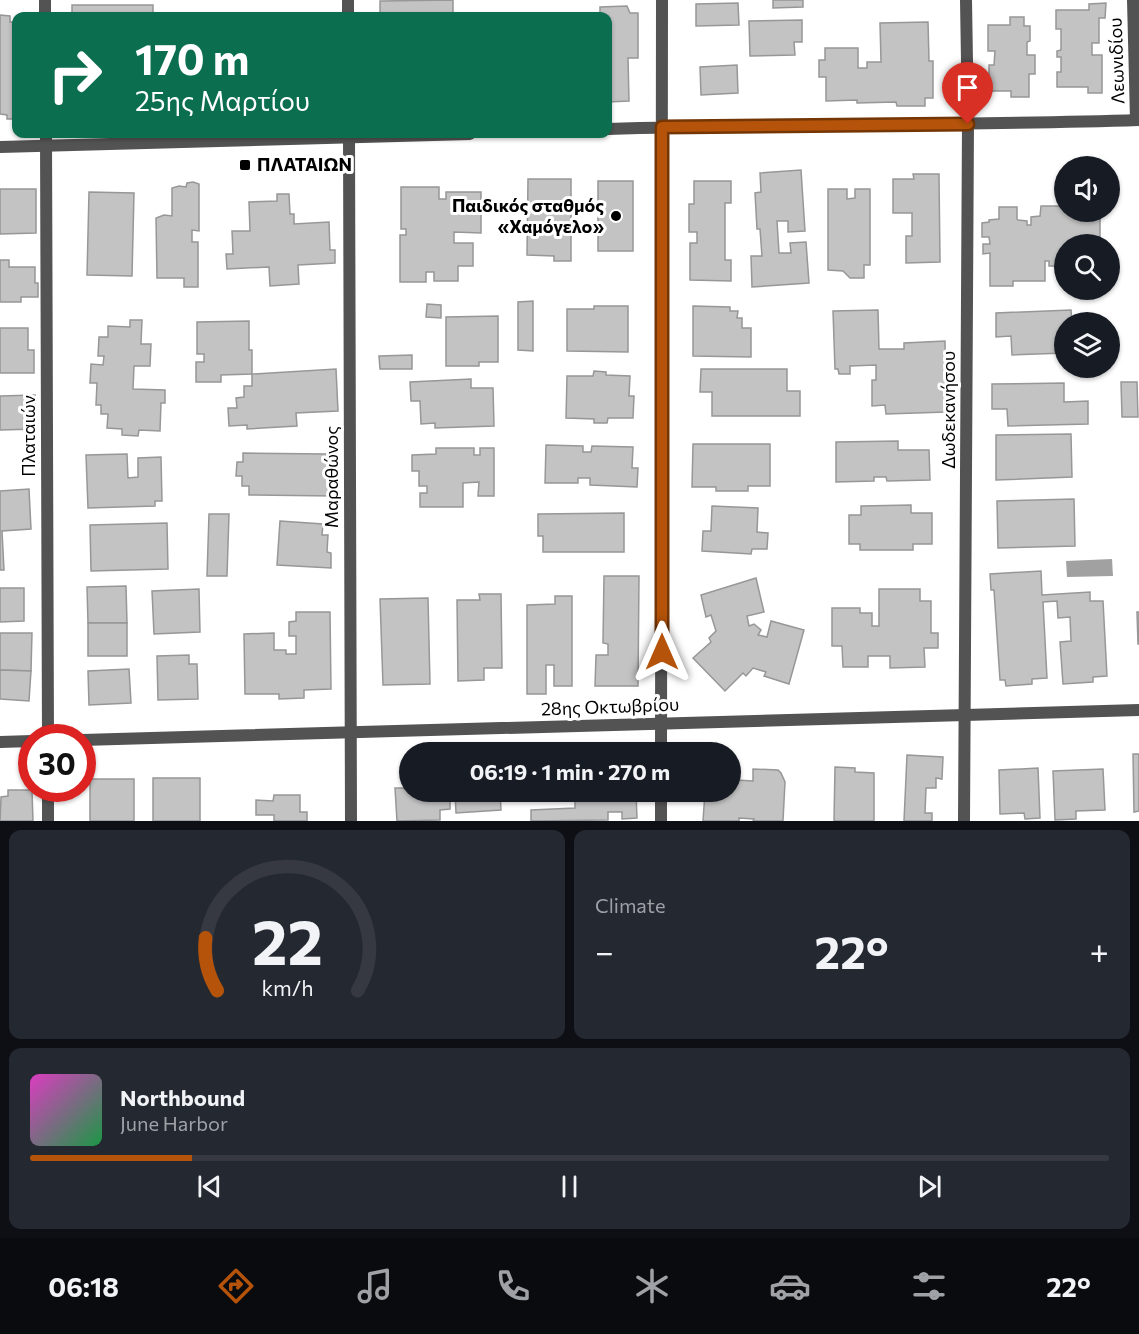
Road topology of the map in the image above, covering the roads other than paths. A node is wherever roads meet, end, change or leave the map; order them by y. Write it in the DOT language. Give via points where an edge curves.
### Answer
graph roads {
  1 [pos="662,0"];
  2 [pos="966,0"];
  3 [pos="1133,0"];
  4 [pos="1138,120"];
  5 [pos="968,124"];
  6 [pos="662,127"];
  7 [pos="612,129"];
  8 [pos="198,138"];
  9 [pos="349,138"];
  10 [pos="46,140"];
  11 [pos="0,147"];
  12 [pos="1139,710"];
  13 [pos="966,715"];
  14 [pos="662,723"];
  15 [pos="48,724"];
  16 [pos="351,732"];
  17 [pos="96,740"];
  18 [pos="18,741"];
  19 [pos="0,742"];
  20 [pos="662,742"];
  21 [pos="48,802"];
  22 [pos="662,802"];
  23 [pos="48,821"];
  24 [pos="351,821"];
  25 [pos="662,821"];
  26 [pos="964,821"];
  1 -- 6 [label="street"];
  2 -- 5 [label="street, Δωδεκανήσου"];
  3 -- 4 [label="street, Λεωνιδίου"];
  4 -- 5 [label="street"];
  5 -- 6 [label="street"];
  5 -- 13 [label="street, Δωδεκανήσου"];
  6 -- 7 [label="street"];
  6 -- 14 [label="street"];
  8 -- 10 [label="street"];
  9 -- 16 [label="street, Μαραθώνος"];
  10 -- 11 [label="street"];
  10 -- 15 [label="street, Πλαταιών"];
  12 -- 13 [label="street, 28ης Οκτωβρίου"];
  13 -- 14 [label="street, 28ης Οκτωβρίου"];
  13 -- 26 [label="street, Δωδεκανήσου"];
  14 -- 16 [label="street, 28ης Οκτωβρίου"];
  14 -- 20 [label="street"];
  16 -- 17 [label="street, 28ης Οκτωβρίου"];
  16 -- 24 [label="street, Μαραθώνος"];
  18 -- 19 [label="street"];
  21 -- 23 [label="street"];
  22 -- 25 [label="street"];
}
